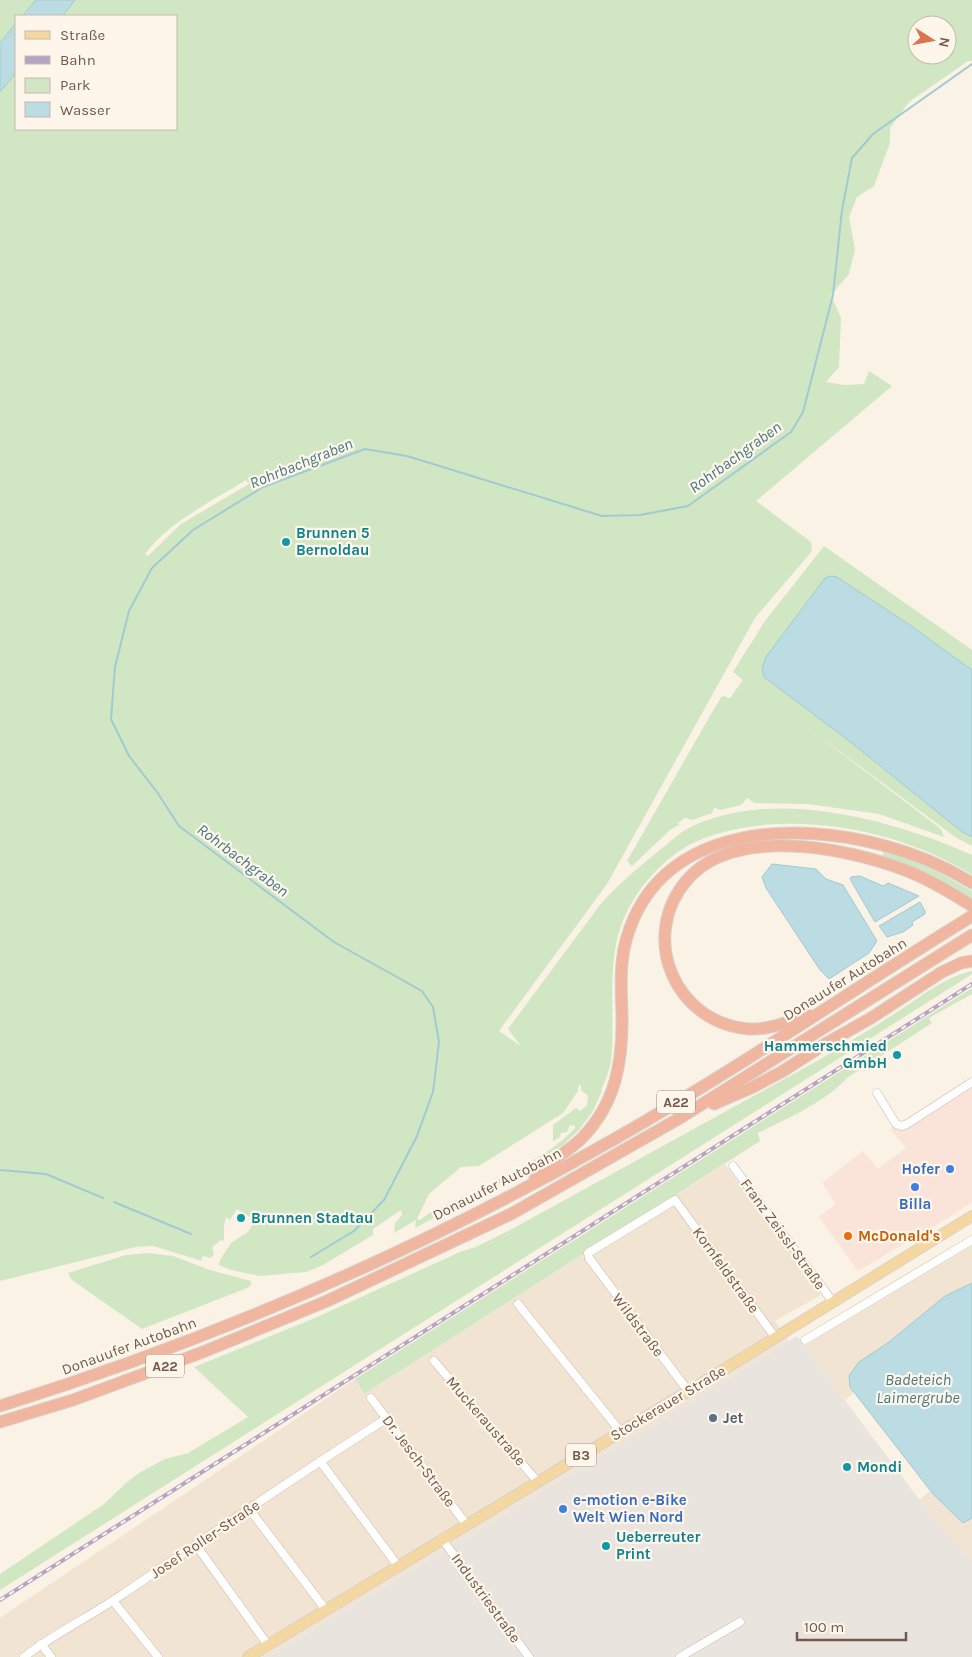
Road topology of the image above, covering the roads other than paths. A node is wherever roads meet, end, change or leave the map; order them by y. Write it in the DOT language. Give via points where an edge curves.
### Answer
graph roads {
  1 [pos="972,883"];
  2 [pos="972,906"];
  3 [pos="968,918"];
  4 [pos="972,935"];
  5 [pos="972,961"];
  6 [pos="827,1009"];
  7 [pos="972,1082"];
  8 [pos="877,1093"];
  9 [pos="680,1118"];
  10 [pos="733,1166"];
  11 [pos="522,1190"];
  12 [pos="678,1202"];
  13 [pos="972,1216"];
  14 [pos="972,1240"];
  15 [pos="833,1302"];
  16 [pos="518,1304"];
  17 [pos="775,1337"];
  18 [pos="805,1340"];
  19 [pos="434,1361"];
  20 [pos="688,1391"];
  21 [pos="371,1398"];
  22 [pos="0,1406"];
  23 [pos="386,1420"];
  24 [pos="0,1422"];
  25 [pos="620,1431"];
  26 [pos="320,1461"];
  27 [pos="537,1481"];
  28 [pos="250,1510"];
  29 [pos="466,1524"];
  30 [pos="442,1539"];
  31 [pos="196,1545"];
  32 [pos="398,1566"];
  33 [pos="113,1600"];
  34 [pos="326,1610"];
  35 [pos="740,1622"];
  36 [pos="41,1644"];
  37 [pos="268,1645"];
  38 [pos="24,1657"];
  39 [pos="51,1657"];
  40 [pos="158,1657"];
  41 [pos="248,1657"];
  42 [pos="529,1657"];
  43 [pos="680,1657"];
  1 -- 11 [label="highway" via="902,851 861,840 816,834 766,835 731,840 706,848 678,864 646,896 625,944 621,967 621,1056 609,1098 581,1139"];
  2 -- 6 [label="highway" via="903,869 827,850 771,847 733,851 712,859 691,875 671,904 664,939 670,971 693,1004 716,1020 750,1029 779,1025"];
  3 -- 6 [label="highway, Donauufer Autobahn / A22"];
  4 -- 9 [label="highway, Donauufer Autobahn / A22"];
  5 -- 9 [label="highway" via="942,972 753,1088"];
  6 -- 11 [label="highway, Donauufer Autobahn / A22" via="654,1116"];
  7 -- 8 [label="street" via="902,1126 896,1124"];
  9 -- 24 [label="highway, Donauufer Autobahn / A22" via="511,1214 327,1301 203,1352 73,1400"];
  10 -- 15 [label="street, Franz Zeissl-Straße"];
  11 -- 22 [label="highway, Donauufer Autobahn / A22" via="332,1282 121,1366"];
  12 -- 17 [label="street, Kornfeldstraße"];
  12 -- 20 [label="street, Wildstraße" via="675,1200 588,1253"];
  13 -- 15 [label="main road, Stockerauer Straße / B3"];
  14 -- 18 [label="street"];
  15 -- 17 [label="main road, Stockerauer Straße / B3"];
  16 -- 25 [label="street"];
  17 -- 20 [label="main road, Stockerauer Straße / B3"];
  19 -- 27 [label="street, Muckeraustraße"];
  20 -- 25 [label="main road, Stockerauer Straße / B3"];
  21 -- 23 [label="street, Dr. Jesch-Straße"];
  23 -- 26 [label="street, Josef Roller-Straße"];
  23 -- 29 [label="street, Dr. Jesch-Straße"];
  25 -- 27 [label="main road, Stockerauer Straße / B3"];
  26 -- 28 [label="street, Josef Roller-Straße"];
  26 -- 32 [label="street"];
  27 -- 29 [label="main road, Stockerauer Straße / B3"];
  28 -- 31 [label="street, Josef Roller-Straße"];
  28 -- 34 [label="street"];
  29 -- 30 [label="main road, Stockerauer Straße / B3"];
  30 -- 32 [label="main road, Stockerauer Straße / B3"];
  30 -- 42 [label="street, Industriestraße"];
  31 -- 33 [label="street, Josef Roller-Straße"];
  31 -- 37 [label="street"];
  32 -- 34 [label="main road, Stockerauer Straße / B3"];
  33 -- 36 [label="street, Josef Roller-Straße"];
  33 -- 40 [label="street"];
  34 -- 37 [label="main road, Stockerauer Straße / B3"];
  35 -- 43 [label="street"];
  36 -- 38 [label="street, Josef Roller-Straße"];
  36 -- 39 [label="street"];
  37 -- 41 [label="main road, Stockerauer Straße / B3"];
}
